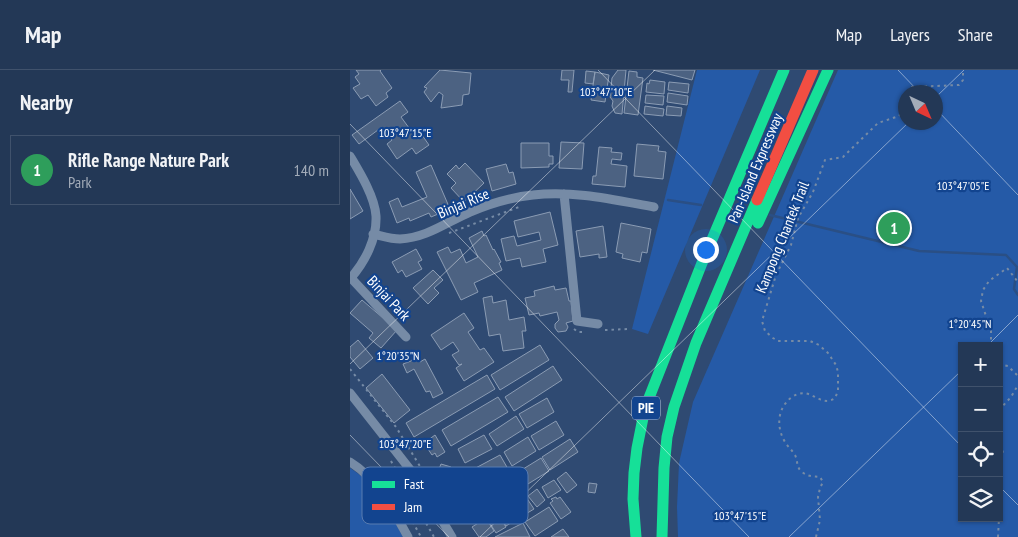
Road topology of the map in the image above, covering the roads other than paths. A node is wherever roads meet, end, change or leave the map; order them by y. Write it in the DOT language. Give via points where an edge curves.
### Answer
graph roads {
  1 [pos="772,70"];
  2 [pos="784,70"];
  3 [pos="813,70"];
  4 [pos="828,70"];
  5 [pos="350,156"];
  6 [pos="564,194"];
  7 [pos="654,207"];
  8 [pos="373,234"];
  9 [pos="350,279"];
  10 [pos="692,286"];
  11 [pos="719,292"];
  12 [pos="601,327"];
  13 [pos="406,337"];
  14 [pos="350,393"];
  15 [pos="350,462"];
  16 [pos="412,467"];
  17 [pos="362,472"];
  18 [pos="401,524"];
  19 [pos="444,524"];
  20 [pos="408,537"];
  21 [pos="452,537"];
  22 [pos="636,537"];
  23 [pos="662,537"];
  1 -- 10 [label="highway" via="720,192"];
  2 -- 10 [label="highway, Pan-Island Expressway / PIE"];
  3 -- 11 [label="highway, Pan-Island Expressway / PIE"];
  4 -- 11 [label="highway" via="766,208"];
  5 -- 8 [label="street, Binjai Park" via="372,201 376,215"];
  6 -- 7 [label="street, Binjai Rise"];
  6 -- 8 [label="street, Binjai Rise" via="509,200 471,211 411,238"];
  6 -- 12 [label="street" via="577,321"];
  8 -- 9 [label="street, Binjai Park" via="366,257"];
  9 -- 13 [label="street, Binjai Park"];
  10 -- 22 [label="highway, Pan-Island Expressway / PIE" via="648,400 639,434 632,501"];
  11 -- 23 [label="highway, Pan-Island Expressway / PIE" via="696,343 674,407 664,468"];
  14 -- 16 [label="street"];
  15 -- 17 [label="street"];
  18 -- 20 [label="street"];
  19 -- 21 [label="street"];
}
